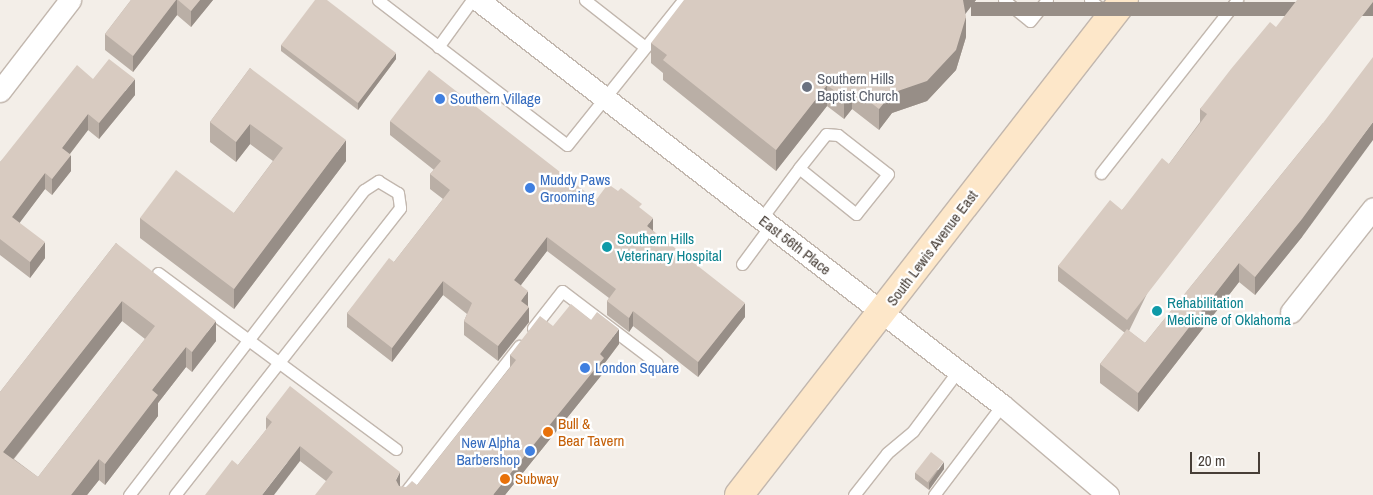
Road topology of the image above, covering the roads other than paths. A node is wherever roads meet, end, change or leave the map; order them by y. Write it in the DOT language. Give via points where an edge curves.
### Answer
graph roads {
  1 [pos="70,0"];
  2 [pos="378,0"];
  3 [pos="472,0"];
  4 [pos="478,0"];
  5 [pos="585,0"];
  6 [pos="683,0"];
  7 [pos="1004,0"];
  8 [pos="1047,0"];
  9 [pos="1090,0"];
  10 [pos="1237,0"];
  11 [pos="1117,8"];
  12 [pos="438,47"];
  13 [pos="645,47"];
  14 [pos="0,91"];
  15 [pos="605,98"];
  16 [pos="799,168"];
  17 [pos="1101,173"];
  18 [pos="1373,208"];
  19 [pos="766,223"];
  20 [pos="742,264"];
  21 [pos="158,273"];
  22 [pos="1290,312"];
  23 [pos="882,313"];
  24 [pos="248,339"];
  25 [pos="280,363"];
  26 [pos="657,363"];
  27 [pos="957,372"];
  28 [pos="1002,405"];
  29 [pos="396,449"];
  30 [pos="129,495"];
  31 [pos="175,495"];
  32 [pos="404,495"];
  33 [pos="739,495"];
  34 [pos="854,495"];
  35 [pos="934,495"];
  36 [pos="1108,495"];
  1 -- 14 [label="street"];
  2 -- 12 [label="lane"];
  3 -- 12 [label="lane"];
  4 -- 15 [label="street, East 56th Place"];
  5 -- 13 [label="lane"];
  6 -- 13 [label="lane"];
  7 -- 8 [label="lane" via="1030,21"];
  9 -- 11 [label="lane"];
  10 -- 17 [label="lane"];
  11 -- 23 [label="main road, South Lewis Avenue East"];
  12 -- 15 [label="lane" via="567,145"];
  13 -- 15 [label="lane"];
  15 -- 19 [label="street, East 56th Place"];
  16 -- 16 [label="lane" via="856,214 888,174 838,135 826,134"];
  16 -- 19 [label="lane"];
  18 -- 22 [label="street"];
  19 -- 20 [label="lane"];
  19 -- 23 [label="street, East 56th Place"];
  21 -- 24 [label="lane"];
  23 -- 27 [label="street, East 56th Place"];
  23 -- 33 [label="main road, South Lewis Avenue East"];
  24 -- 25 [label="lane"];
  24 -- 25 [label="lane" via="364,190 378,181 398,194 400,208"];
  24 -- 30 [label="lane"];
  25 -- 29 [label="lane"];
  25 -- 31 [label="lane"];
  26 -- 32 [label="lane" via="562,291"];
  27 -- 28 [label="street, East 56th Place"];
  27 -- 34 [label="lane" via="913,431 887,453"];
  28 -- 35 [label="lane"];
  28 -- 36 [label="street, East 56th Place"];
}
